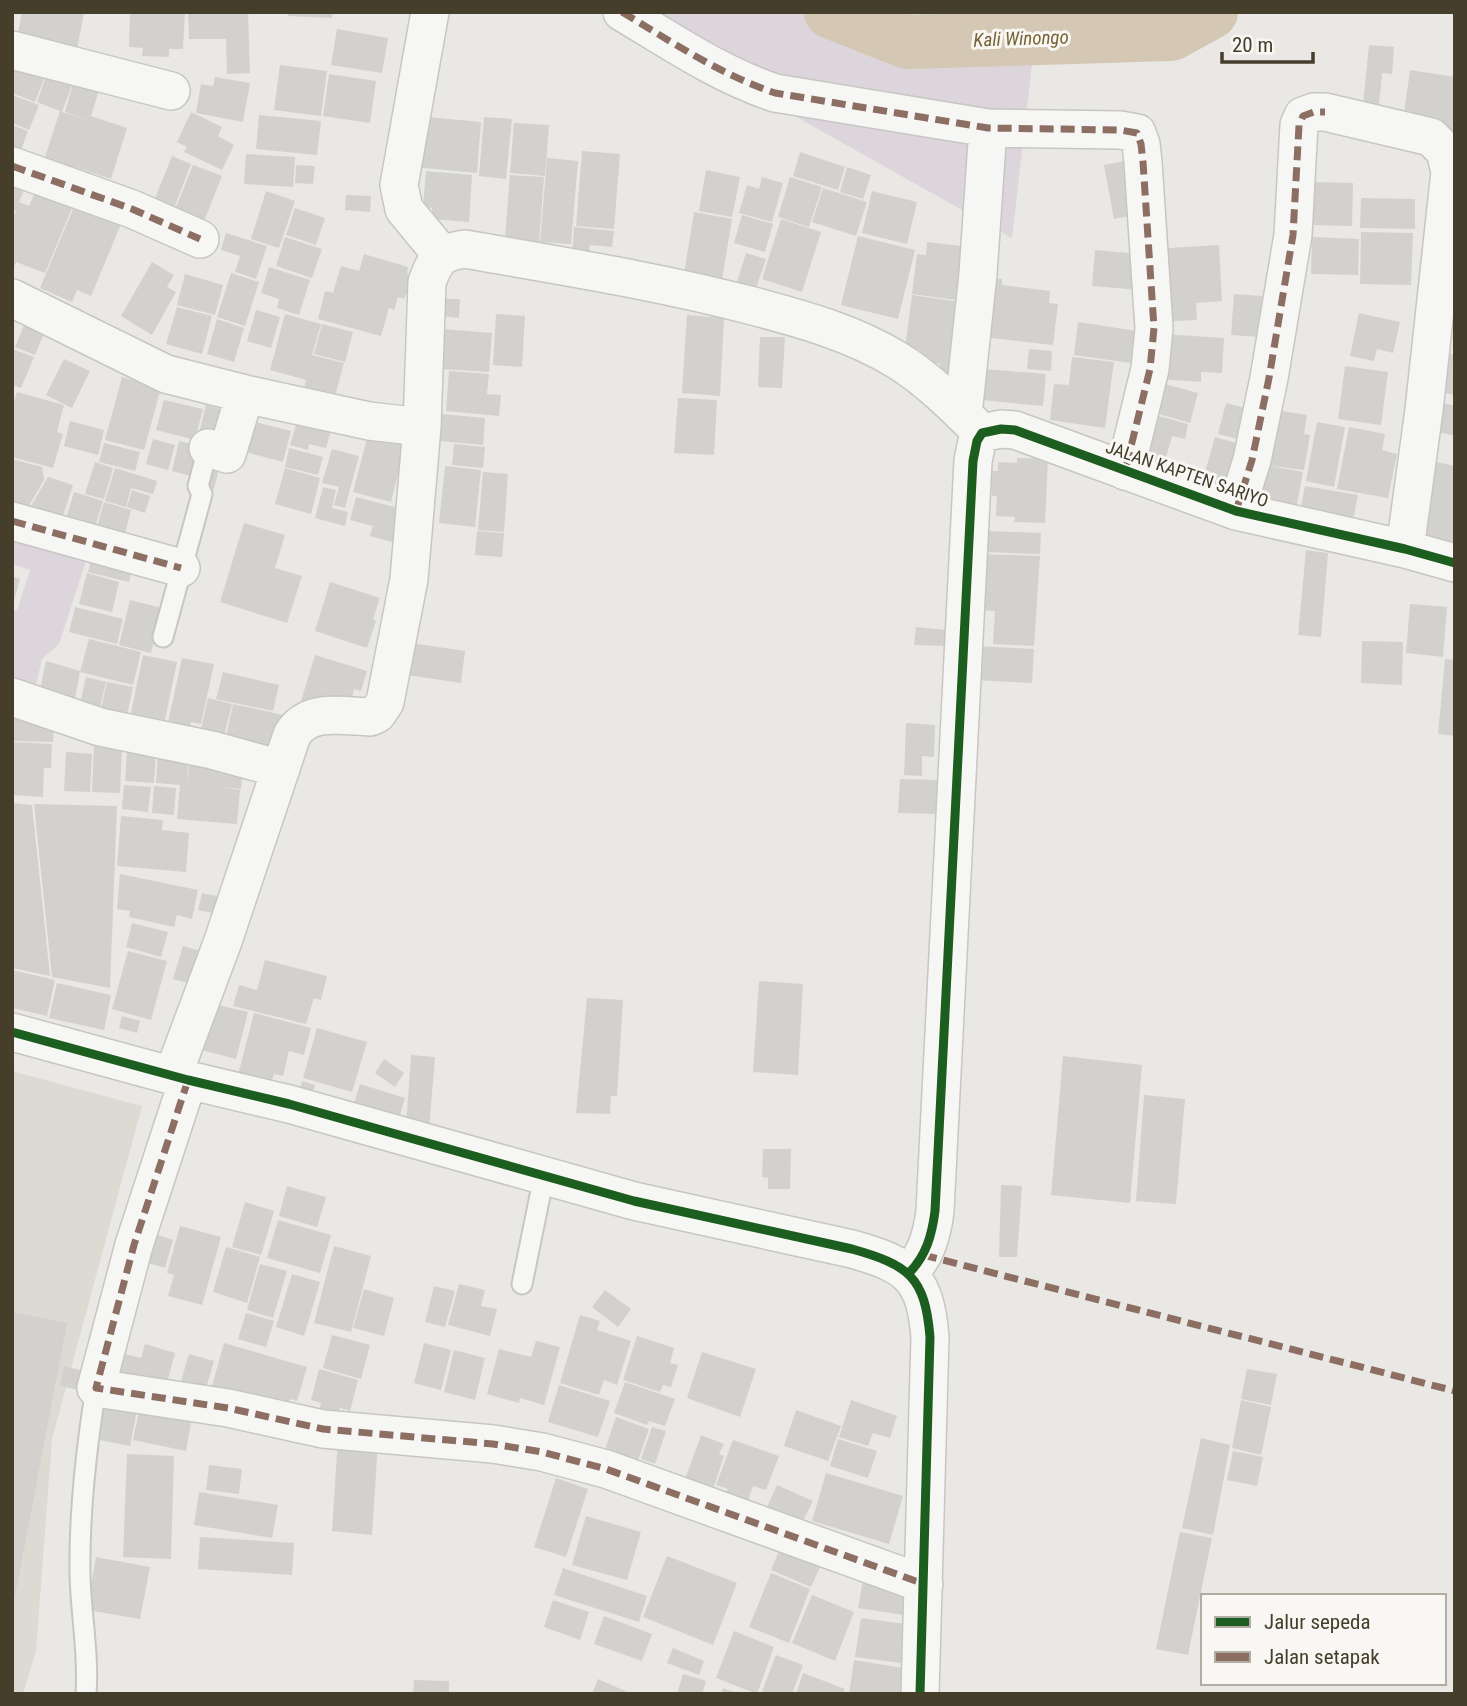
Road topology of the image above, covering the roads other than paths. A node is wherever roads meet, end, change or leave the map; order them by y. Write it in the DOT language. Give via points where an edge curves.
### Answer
graph roads {
  1 [pos="430,12"];
  2 [pos="622,12"];
  3 [pos="12,50"];
  4 [pos="171,91"];
  5 [pos="988,128"];
  6 [pos="12,166"];
  7 [pos="200,239"];
  8 [pos="442,255"];
  9 [pos="12,298"];
  10 [pos="245,394"];
  11 [pos="422,427"];
  12 [pos="972,436"];
  13 [pos="208,448"];
  14 [pos="1125,471"];
  15 [pos="1236,512"];
  16 [pos="12,521"];
  17 [pos="1405,549"];
  18 [pos="1455,563"];
  19 [pos="181,568"];
  20 [pos="163,637"];
  21 [pos="12,696"];
  22 [pos="281,769"];
  23 [pos="12,1032"];
  24 [pos="180,1078"];
  25 [pos="544,1176"];
  26 [pos="909,1273"];
  27 [pos="522,1284"];
  28 [pos="96,1388"];
  29 [pos="924,1584"];
  30 [pos="86,1694"];
  31 [pos="920,1694"];
  1 -- 8 [label="street" via="399,185 404,209"];
  2 -- 5 [label="street" via="707,64 775,93"];
  3 -- 4 [label="street"];
  5 -- 12 [label="street" via="976,287"];
  5 -- 14 [label="street" via="1120,130 1139,135 1154,328 1150,369"];
  6 -- 7 [label="street"];
  8 -- 11 [label="street" via="427,282"];
  8 -- 12 [label="street" via="478,251 662,285 793,316 898,361"];
  9 -- 10 [label="street" via="166,374"];
  10 -- 11 [label="street" via="369,421"];
  10 -- 13 [label="street" via="227,454"];
  11 -- 22 [label="street" via="408,579 385,702 370,717 310,717 298,724"];
  12 -- 14 [label="street, JALAN KAPTEN SARIYO" via="1014,430"];
  12 -- 26 [label="street" via="935,1211 929,1242"];
  13 -- 19 [label="lane" via="198,486 202,494"];
  14 -- 15 [label="street, JALAN KAPTEN SARIYO"];
  15 -- 17 [label="street, JALAN KAPTEN SARIYO"];
  15 -- 17 [label="street" via="1269,378 1293,235 1299,125 1303,116 1325,112 1431,137 1445,152 1450,172"];
  16 -- 19 [label="street"];
  17 -- 18 [label="street, JALAN KAPTEN SARIYO"];
  19 -- 20 [label="lane"];
  21 -- 22 [label="street" via="100,727"];
  22 -- 24 [label="street"];
  23 -- 24 [label="street"];
  24 -- 25 [label="street"];
  24 -- 28 [label="street"];
  25 -- 26 [label="street" via="634,1201 852,1249"];
  25 -- 27 [label="lane"];
  26 -- 29 [label="street" via="923,1300 930,1337"];
  28 -- 29 [label="street" via="241,1410 323,1429 542,1452 606,1469"];
  28 -- 30 [label="lane" via="82,1488 80,1576"];
  29 -- 31 [label="street"];
}
